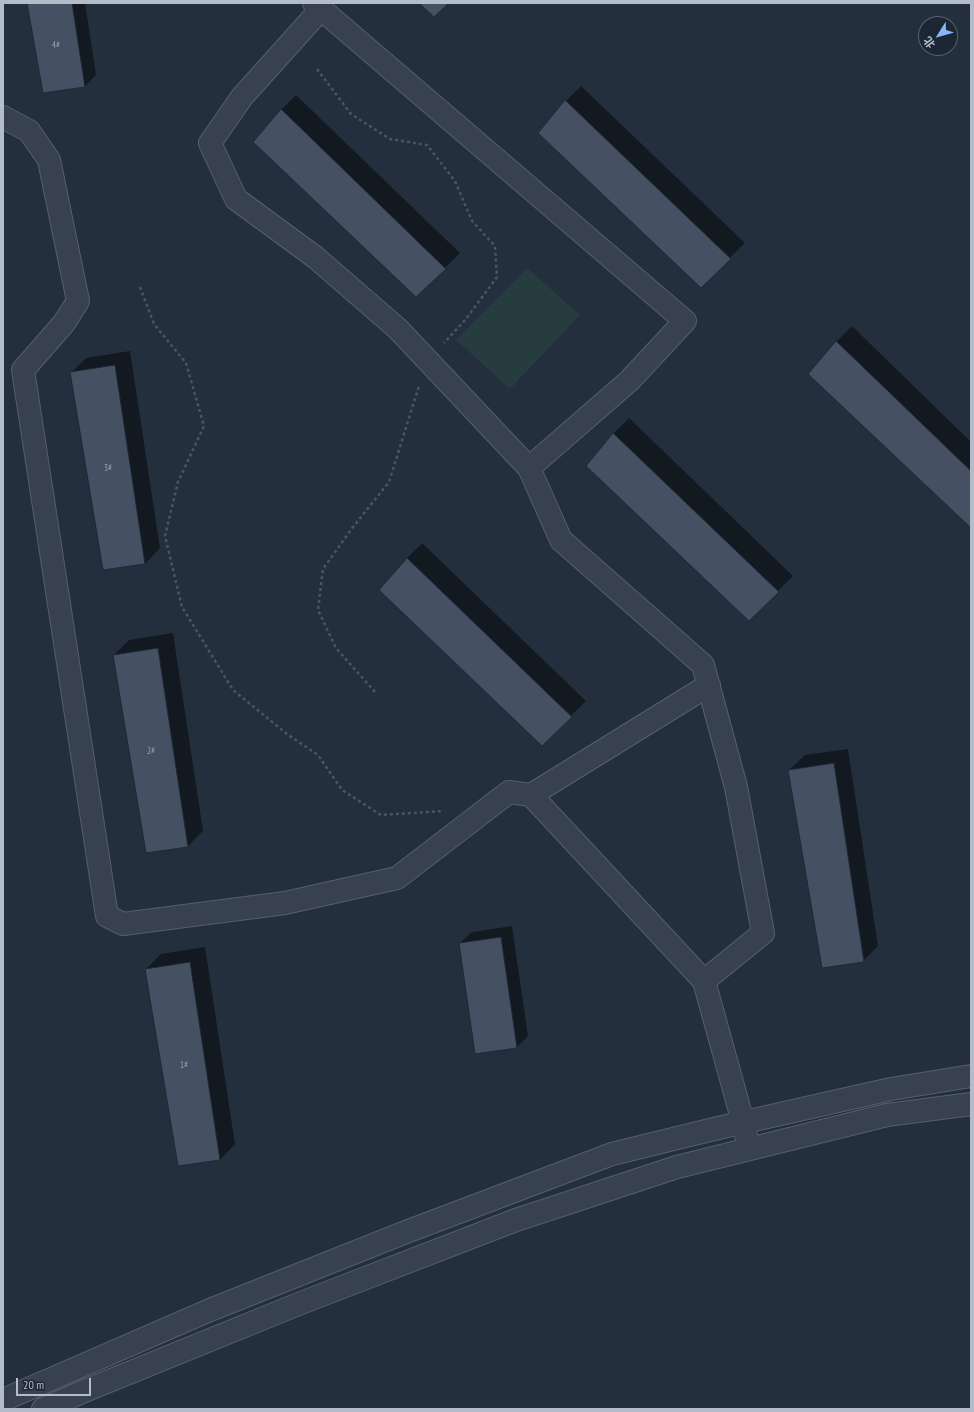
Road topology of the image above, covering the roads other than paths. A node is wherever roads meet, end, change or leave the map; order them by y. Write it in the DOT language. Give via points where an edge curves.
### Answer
graph roads {
  1 [pos="318,6"];
  2 [pos="3,117"];
  3 [pos="529,468"];
  4 [pos="709,685"];
  5 [pos="531,795"];
  6 [pos="704,981"];
  7 [pos="971,1076"];
  8 [pos="971,1104"];
  9 [pos="743,1122"];
  10 [pos="749,1149"];
  11 [pos="3,1400"];
  12 [pos="43,1409"];
  1 -- 3 [label="street" via="242,97 210,143 236,199 315,257 398,329"];
  1 -- 3 [label="street" via="685,321 629,381"];
  2 -- 5 [label="street" via="29,131 49,160 78,301 64,323 23,370 107,916 123,924 285,903 397,878 509,792"];
  3 -- 4 [label="street" via="561,540 703,665"];
  4 -- 5 [label="street"];
  4 -- 6 [label="street" via="736,787 764,933"];
  5 -- 6 [label="street"];
  6 -- 9 [label="street"];
  7 -- 9 [label="street" via="891,1089"];
  8 -- 10 [label="street" via="887,1116"];
  9 -- 10 [label="street"];
  9 -- 11 [label="street" via="612,1154 210,1310"];
  10 -- 12 [label="street" via="677,1167 516,1220 300,1303"];
}
